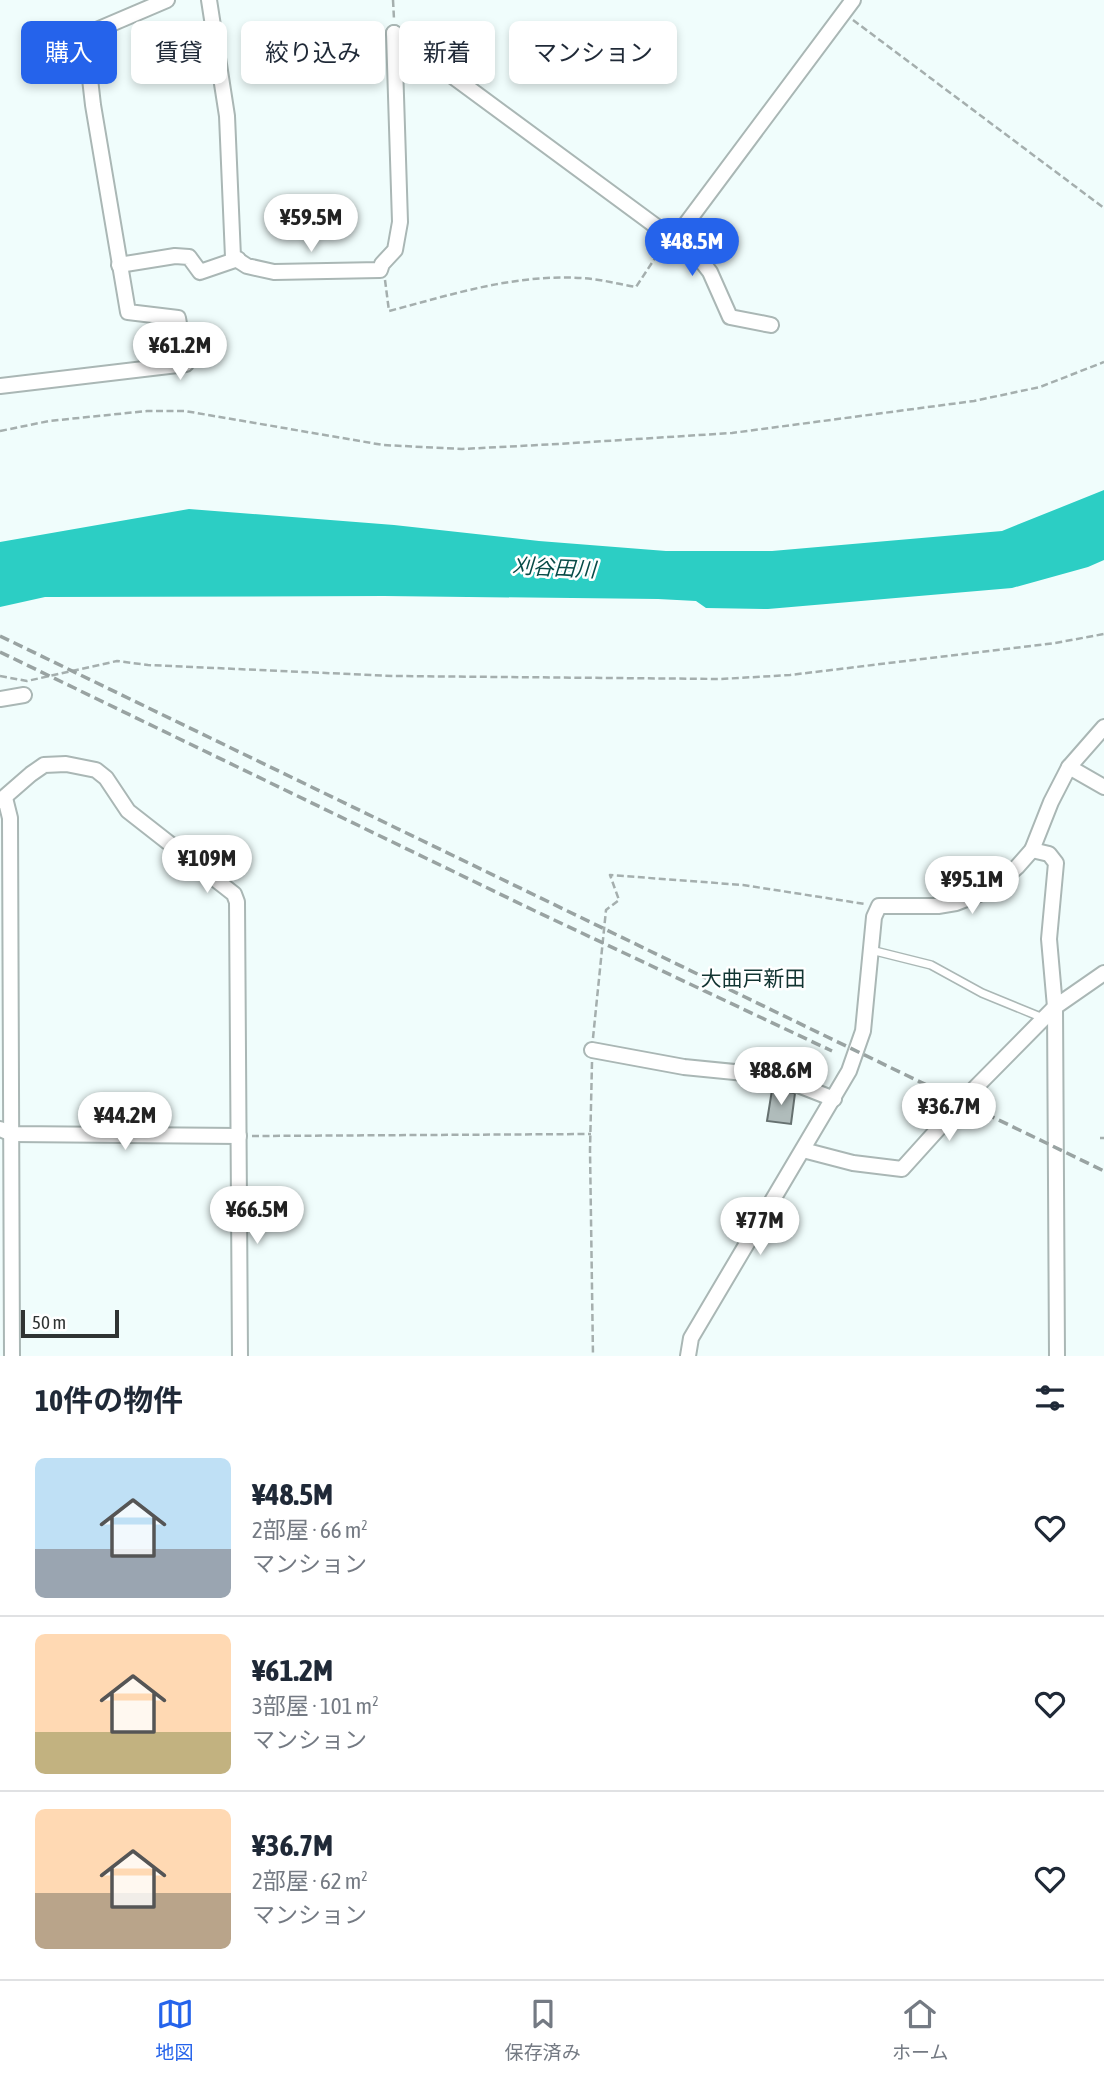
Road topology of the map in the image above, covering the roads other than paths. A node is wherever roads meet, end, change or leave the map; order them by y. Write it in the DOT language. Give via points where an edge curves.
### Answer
graph roads {
  1 [pos="167,0"];
  2 [pos="209,0"];
  3 [pos="853,0"];
  4 [pos="674,240"];
  5 [pos="238,259"];
  6 [pos="119,265"];
  7 [pos="771,325"];
  8 [pos="0,386"];
  9 [pos="23,695"];
  10 [pos="0,699"];
  11 [pos="1104,727"];
  12 [pos="1069,767"];
  13 [pos="1104,787"];
  14 [pos="3,799"];
  15 [pos="1032,850"];
  16 [pos="871,950"];
  17 [pos="1104,973"];
  18 [pos="1055,1007"];
  19 [pos="1044,1018"];
  20 [pos="592,1050"];
  21 [pos="834,1099"];
  22 [pos="6,1131"];
  23 [pos="239,1136"];
  24 [pos="803,1150"];
  25 [pos="12,1356"];
  26 [pos="240,1356"];
  27 [pos="688,1356"];
  28 [pos="1057,1356"];
  1 -- 6 [label="street" via="85,35"];
  2 -- 5 [label="street" via="227,117 233,257"];
  3 -- 4 [label="street"];
  4 -- 5 [label="street" via="394,33 400,222 395,250 380,270 274,272 247,266"];
  4 -- 7 [label="street" via="710,272 730,317"];
  5 -- 6 [label="street" via="200,272 189,257"];
  6 -- 8 [label="street" via="128,312 178,318 186,364"];
  9 -- 10 [label="street"];
  11 -- 12 [label="street"];
  12 -- 13 [label="street"];
  12 -- 15 [label="street"];
  14 -- 22 [label="street" via="9,818"];
  14 -- 23 [label="street" via="44,765 96,770 128,811 234,894"];
  15 -- 16 [label="street" via="1001,881 956,904 879,906"];
  15 -- 18 [label="street" via="1049,855 1056,863 1049,939"];
  16 -- 19 [label="lane" via="931,965 982,993"];
  16 -- 21 [label="street" via="863,1031"];
  17 -- 18 [label="street"];
  18 -- 19 [label="street"];
  18 -- 28 [label="street"];
  19 -- 24 [label="street" via="902,1169"];
  20 -- 21 [label="street" via="684,1067 775,1076"];
  21 -- 24 [label="street"];
  22 -- 23 [label="street"];
  22 -- 25 [label="street"];
  23 -- 26 [label="street"];
  24 -- 27 [label="street" via="691,1338"];
}
